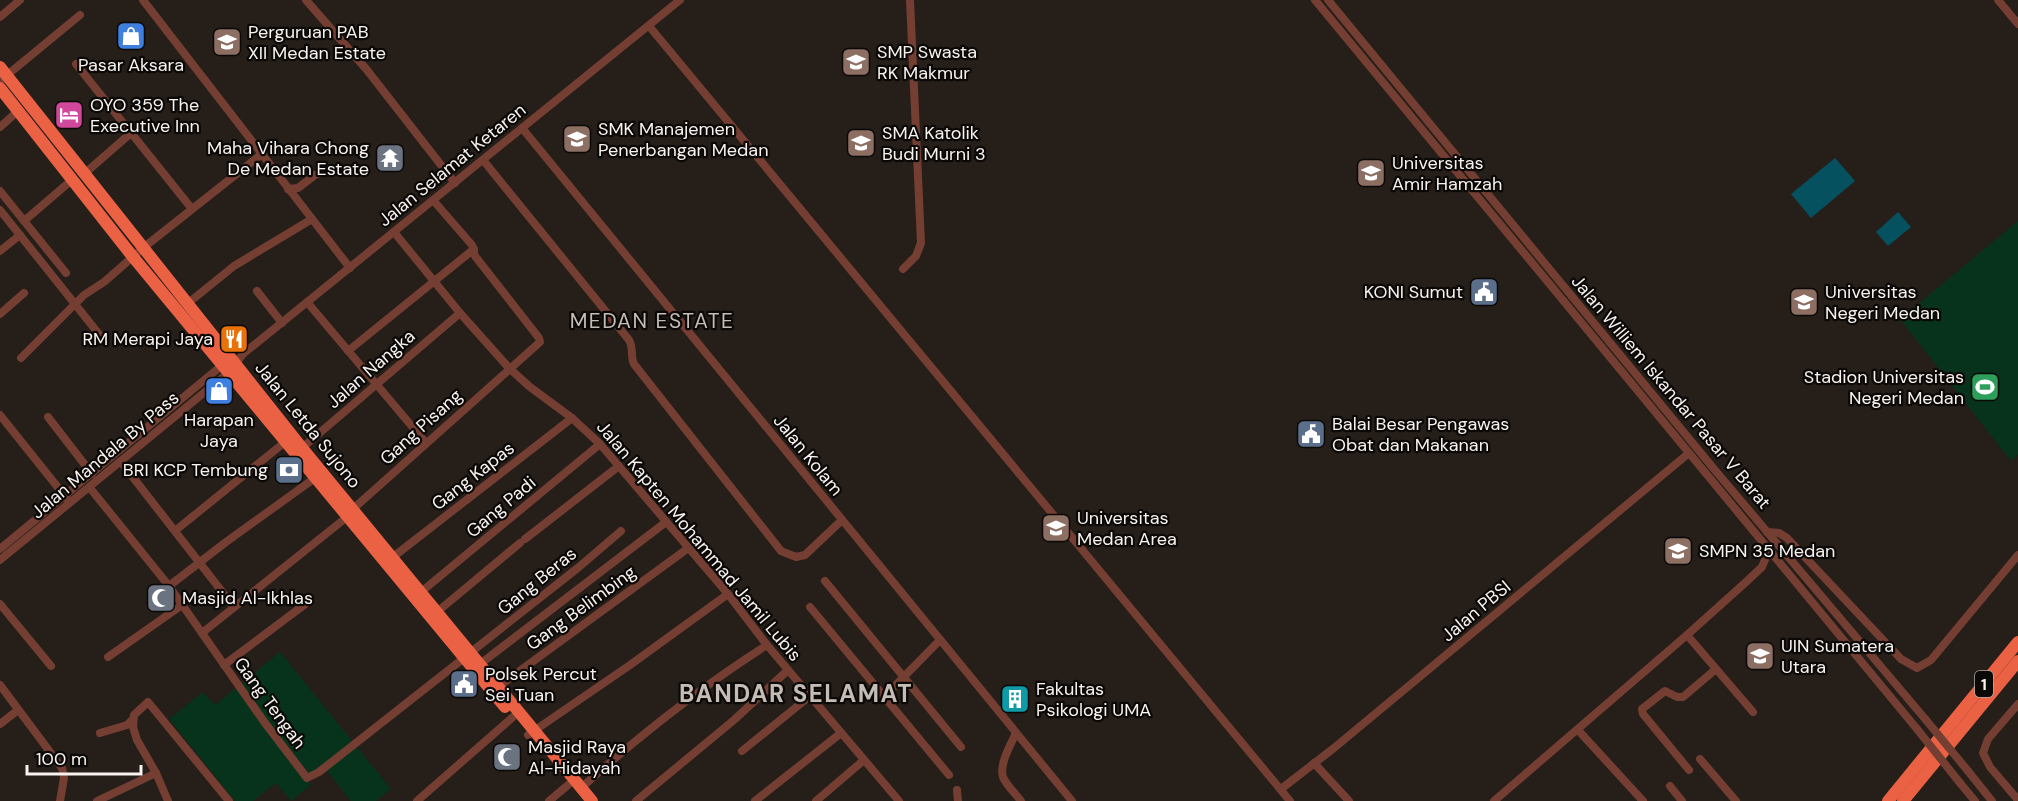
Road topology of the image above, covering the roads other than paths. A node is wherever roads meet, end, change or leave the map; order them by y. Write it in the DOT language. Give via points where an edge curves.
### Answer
graph roads {
  1 [pos="20,0"];
  2 [pos="143,0"];
  3 [pos="306,0"];
  4 [pos="680,0"];
  5 [pos="910,0"];
  6 [pos="1315,0"];
  7 [pos="1328,0"];
  8 [pos="1998,0"];
  9 [pos="80,15"];
  10 [pos="0,17"];
  11 [pos="2018,24"];
  12 [pos="649,26"];
  13 [pos="1362,41"];
  14 [pos="1354,48"];
  15 [pos="76,64"];
  16 [pos="2,75"];
  17 [pos="0,88"];
  18 [pos="18,111"];
  19 [pos="0,127"];
  20 [pos="522,128"];
  21 [pos="131,133"];
  22 [pos="263,153"];
  23 [pos="483,160"];
  24 [pos="330,170"];
  25 [pos="79,177"];
  26 [pos="455,183"];
  27 [pos="288,189"];
  28 [pos="0,191"];
  29 [pos="433,200"];
  30 [pos="192,209"];
  31 [pos="0,210"];
  32 [pos="312,219"];
  33 [pos="24,220"];
  34 [pos="394,232"];
  35 [pos="20,235"];
  36 [pos="474,249"];
  37 [pos="0,251"];
  38 [pos="138,253"];
  39 [pos="350,268"];
  40 [pos="903,269"];
  41 [pos="66,273"];
  42 [pos="1556,276"];
  43 [pos="434,281"];
  44 [pos="1548,283"];
  45 [pos="257,291"];
  46 [pos="24,293"];
  47 [pos="308,302"];
  48 [pos="74,303"];
  49 [pos="187,304"];
  50 [pos="460,313"];
  51 [pos="0,314"];
  52 [pos="282,322"];
  53 [pos="102,338"];
  54 [pos="348,351"];
  55 [pos="1619,353"];
  56 [pos="21,358"];
  57 [pos="1612,360"];
  58 [pos="232,363"];
  59 [pos="509,368"];
  60 [pos="377,384"];
  61 [pos="0,415"];
  62 [pos="48,417"];
  63 [pos="572,418"];
  64 [pos="285,442"];
  65 [pos="426,443"];
  66 [pos="600,444"];
  67 [pos="302,448"];
  68 [pos="1689,453"];
  69 [pos="121,462"];
  70 [pos="619,466"];
  71 [pos="92,474"];
  72 [pos="315,478"];
  73 [pos="90,488"];
  74 [pos="65,496"];
  75 [pos="71,503"];
  76 [pos="350,513"];
  77 [pos="842,520"];
  78 [pos="666,522"];
  79 [pos="176,530"];
  80 [pos="621,531"];
  81 [pos="1767,532"];
  82 [pos="0,549"];
  83 [pos="687,549"];
  84 [pos="1769,550"];
  85 [pos="2018,555"];
  86 [pos="393,557"];
  87 [pos="0,561"];
  88 [pos="200,561"];
  89 [pos="825,581"];
  90 [pos="169,586"];
  91 [pos="421,592"];
  92 [pos="728,594"];
  93 [pos="308,602"];
  94 [pos="0,604"];
  95 [pos="182,605"];
  96 [pos="234,607"];
  97 [pos="810,607"];
  98 [pos="437,612"];
  99 [pos="202,633"];
  100 [pos="1687,635"];
  101 [pos="940,640"];
  102 [pos="2018,642"];
  103 [pos="767,645"];
  104 [pos="467,656"];
  105 [pos="108,657"];
  106 [pos="2018,661"];
  107 [pos="480,664"];
  108 [pos="224,665"];
  109 [pos="51,666"];
  110 [pos="1716,669"];
  111 [pos="788,670"];
  112 [pos="904,678"];
  113 [pos="0,686"];
  114 [pos="495,689"];
  115 [pos="810,696"];
  116 [pos="885,696"];
  117 [pos="2018,704"];
  118 [pos="18,711"];
  119 [pos="1753,712"];
  120 [pos="513,717"];
  121 [pos="133,719"];
  122 [pos="0,724"];
  123 [pos="1578,730"];
  124 [pos="100,733"];
  125 [pos="531,733"];
  126 [pos="841,733"];
  127 [pos="1016,733"];
  128 [pos="961,747"];
  129 [pos="742,751"];
  130 [pos="1700,759"];
  131 [pos="864,760"];
  132 [pos="1314,763"];
  133 [pos="1689,770"];
  134 [pos="156,773"];
  135 [pos="949,775"];
  136 [pos="568,785"];
  137 [pos="1670,786"];
  138 [pos="581,788"];
  139 [pos="1281,789"];
  140 [pos="957,790"];
  141 [pos="2018,800"];
  142 [pos="60,801"];
  143 [pos="97,801"];
  144 [pos="168,801"];
  145 [pos="229,801"];
  146 [pos="417,801"];
  147 [pos="549,801"];
  148 [pos="581,801"];
  149 [pos="592,801"];
  150 [pos="636,801"];
  151 [pos="755,801"];
  152 [pos="816,801"];
  153 [pos="899,801"];
  154 [pos="958,801"];
  155 [pos="1021,801"];
  156 [pos="1072,801"];
  157 [pos="1290,801"];
  158 [pos="1349,801"];
  159 [pos="1494,801"];
  160 [pos="1643,801"];
  161 [pos="1682,801"];
  162 [pos="1736,801"];
  163 [pos="1888,801"];
  164 [pos="1903,801"];
  165 [pos="1975,801"];
  166 [pos="1992,801"];
  1 -- 10 [label="street"];
  2 -- 22 [label="street"];
  3 -- 26 [label="street" via="367,70"];
  4 -- 12 [label="street, Jalan Selamat Ketaren"];
  5 -- 40 [label="street" via="921,243 916,256"];
  6 -- 14 [label="street, Jalan Williem Iskandar Pasar V Barat"];
  7 -- 13 [label="street, Jalan Williem Iskandar Pasar V Barat"];
  8 -- 11 [label="street"];
  9 -- 16 [label="street"];
  12 -- 20 [label="street, Jalan Selamat Ketaren"];
  12 -- 139 [label="street"];
  13 -- 14 [label="street"];
  13 -- 42 [label="street, Jalan Williem Iskandar Pasar V Barat"];
  14 -- 44 [label="street, Jalan Williem Iskandar Pasar V Barat"];
  15 -- 21 [label="street"];
  16 -- 25 [label="highway, Jalan Letda Sujono"];
  17 -- 18 [label="highway, Jalan Letda Sujono"];
  18 -- 19 [label="street"];
  18 -- 25 [label="highway, Jalan Letda Sujono"];
  20 -- 23 [label="street, Jalan Selamat Ketaren"];
  20 -- 77 [label="street, Jalan Kolam"];
  21 -- 25 [label="street"];
  21 -- 30 [label="street"];
  22 -- 27 [label="street"];
  22 -- 30 [label="street"];
  23 -- 26 [label="street, Jalan Selamat Ketaren"];
  23 -- 77 [label="street" via="629,340 634,364 781,551 796,557 805,555"];
  24 -- 27 [label="street" via="298,188"];
  25 -- 33 [label="street"];
  25 -- 38 [label="highway, Jalan Letda Sujono"];
  26 -- 29 [label="street, Jalan Selamat Ketaren"];
  27 -- 32 [label="street"];
  28 -- 33 [label="street"];
  29 -- 34 [label="street, Jalan Selamat Ketaren"];
  29 -- 36 [label="street"];
  30 -- 38 [label="street"];
  31 -- 35 [label="street"];
  32 -- 39 [label="street"];
  32 -- 49 [label="street" via="234,266"];
  33 -- 41 [label="street"];
  34 -- 39 [label="street, Jalan Selamat Ketaren"];
  34 -- 43 [label="street, Jalan Kapten Mohammad Jamil Lubis"];
  35 -- 37 [label="street"];
  35 -- 48 [label="street"];
  36 -- 43 [label="street"];
  36 -- 59 [label="street, Gang Pisang" via="475,256 540,340"];
  38 -- 48 [label="street"];
  38 -- 49 [label="highway, Jalan Letda Sujono"];
  38 -- 58 [label="highway, Jalan Letda Sujono"];
  39 -- 47 [label="street, Jalan Selamat Ketaren"];
  42 -- 44 [label="street"];
  42 -- 55 [label="street, Jalan Williem Iskandar Pasar V Barat"];
  43 -- 50 [label="street, Jalan Kapten Mohammad Jamil Lubis"];
  43 -- 54 [label="street"];
  44 -- 57 [label="street, Jalan Williem Iskandar Pasar V Barat"];
  45 -- 52 [label="street"];
  46 -- 51 [label="street"];
  47 -- 52 [label="street, Jalan Selamat Ketaren"];
  47 -- 54 [label="street"];
  48 -- 53 [label="street"];
  48 -- 56 [label="street"];
  49 -- 58 [label="highway, Jalan Letda Sujono"];
  50 -- 59 [label="street, Jalan Kapten Mohammad Jamil Lubis"];
  50 -- 60 [label="street, Jalan Nangka"];
  52 -- 58 [label="street, Jalan Selamat Ketaren"];
  54 -- 60 [label="street"];
  55 -- 57 [label="street"];
  55 -- 81 [label="street, Jalan Williem Iskandar Pasar V Barat"];
  57 -- 68 [label="street, Jalan Williem Iskandar Pasar V Barat"];
  58 -- 64 [label="highway, Jalan Letda Sujono"];
  58 -- 67 [label="highway, Jalan Letda Sujono"];
  58 -- 69 [label="street, Jalan Mandala By Pass"];
  58 -- 71 [label="street, Jalan Mandala By Pass"];
  59 -- 63 [label="street, Jalan Kapten Mohammad Jamil Lubis"];
  59 -- 65 [label="street, Gang Pisang"];
  60 -- 65 [label="street"];
  60 -- 67 [label="street, Jalan Nangka"];
  61 -- 74 [label="street"];
  62 -- 71 [label="street"];
  63 -- 66 [label="street, Jalan Kapten Mohammad Jamil Lubis"];
  63 -- 86 [label="street, Gang Kapas"];
  64 -- 72 [label="highway, Jalan Letda Sujono"];
  64 -- 79 [label="street"];
  65 -- 76 [label="street, Gang Pisang"];
  66 -- 70 [label="street, Jalan Kapten Mohammad Jamil Lubis"];
  66 -- 91 [label="street, Gang Padi"];
  67 -- 76 [label="highway, Jalan Letda Sujono"];
  68 -- 84 [label="street, Jalan Williem Iskandar Pasar V Barat"];
  68 -- 132 [label="street, Jalan PBSI"];
  69 -- 73 [label="street, Jalan Mandala By Pass"];
  69 -- 79 [label="street"];
  70 -- 78 [label="street, Jalan Kapten Mohammad Jamil Lubis"];
  70 -- 98 [label="street"];
  71 -- 74 [label="street, Jalan Mandala By Pass"];
  72 -- 76 [label="highway, Jalan Letda Sujono"];
  72 -- 88 [label="street"];
  73 -- 75 [label="street, Jalan Mandala By Pass"];
  73 -- 90 [label="street, Gang Tengah"];
  74 -- 75 [label="street"];
  74 -- 82 [label="street, Jalan Mandala By Pass"];
  75 -- 87 [label="street, Jalan Mandala By Pass"];
  76 -- 86 [label="highway, Jalan Letda Sujono"];
  76 -- 96 [label="street, Gang Pisang"];
  76 -- 104 [label="highway, Jalan Letda Sujono"];
  77 -- 101 [label="street, Jalan Kolam"];
  78 -- 83 [label="street, Jalan Kapten Mohammad Jamil Lubis"];
  78 -- 107 [label="street"];
  79 -- 88 [label="street"];
  80 -- 104 [label="street, Gang Beras"];
  81 -- 85 [label="street" via="1787,537 1901,659 1917,668 1931,660"];
  81 -- 166 [label="street, Jalan Williem Iskandar Pasar V Barat, bridge"];
  83 -- 92 [label="street, Jalan Kapten Mohammad Jamil Lubis"];
  83 -- 114 [label="street, Gang Belimbing"];
  84 -- 100 [label="street" via="1762,567"];
  84 -- 165 [label="street, Jalan Williem Iskandar Pasar V Barat, bridge"];
  86 -- 91 [label="highway, Jalan Letda Sujono"];
  88 -- 90 [label="street"];
  88 -- 96 [label="street"];
  89 -- 112 [label="street"];
  90 -- 95 [label="street, Gang Tengah"];
  91 -- 98 [label="highway, Jalan Letda Sujono"];
  92 -- 103 [label="street, Jalan Kapten Mohammad Jamil Lubis"];
  92 -- 125 [label="street"];
  93 -- 108 [label="street"];
  94 -- 109 [label="street"];
  95 -- 99 [label="street, Gang Tengah"];
  95 -- 105 [label="street"];
  96 -- 99 [label="street, Gang Pisang"];
  97 -- 116 [label="street"];
  98 -- 104 [label="highway, Jalan Letda Sujono"];
  99 -- 108 [label="street, Gang Tengah"];
  100 -- 110 [label="street"];
  100 -- 123 [label="street"];
  101 -- 112 [label="street"];
  101 -- 127 [label="street, Jalan Kolam"];
  102 -- 163 [label="highway, 1"];
  103 -- 111 [label="street, Jalan Kapten Mohammad Jamil Lubis"];
  103 -- 138 [label="street" via="689,697"];
  104 -- 107 [label="highway, Jalan Letda Sujono"];
  104 -- 108 [label="street, Gang Tengah" via="308,778"];
  104 -- 114 [label="highway, Jalan Letda Sujono"];
  106 -- 164 [label="highway, 1"];
  107 -- 114 [label="highway, Jalan Letda Sujono"];
  110 -- 119 [label="street"];
  110 -- 133 [label="street" via="1683,697 1665,691 1642,709"];
  111 -- 115 [label="street, Jalan Kapten Mohammad Jamil Lubis"];
  111 -- 150 [label="street"];
  112 -- 116 [label="street"];
  112 -- 128 [label="street"];
  113 -- 118 [label="street"];
  114 -- 120 [label="highway, Jalan Letda Sujono"];
  114 -- 125 [label="highway, Jalan Letda Sujono"];
  115 -- 126 [label="street, Jalan Kapten Mohammad Jamil Lubis"];
  115 -- 129 [label="street"];
  116 -- 135 [label="street"];
  117 -- 141 [label="street" via="1988,740 1983,753"];
  118 -- 122 [label="street"];
  118 -- 142 [label="street" via="63,771"];
  120 -- 125 [label="highway, Jalan Letda Sujono"];
  120 -- 146 [label="street"];
  121 -- 124 [label="street"];
  121 -- 134 [label="street" via="137,740"];
  121 -- 145 [label="street" via="148,702"];
  123 -- 159 [label="street"];
  123 -- 160 [label="street"];
  125 -- 136 [label="highway, Jalan Letda Sujono"];
  125 -- 138 [label="highway, Jalan Letda Sujono"];
  126 -- 131 [label="street, Jalan Kapten Mohammad Jamil Lubis"];
  126 -- 151 [label="street"];
  127 -- 155 [label="street" via="1003,774"];
  127 -- 156 [label="street, Jalan Kolam"];
  130 -- 162 [label="street"];
  131 -- 152 [label="street"];
  131 -- 153 [label="street, Jalan Kapten Mohammad Jamil Lubis"];
  132 -- 139 [label="street, Jalan PBSI"];
  132 -- 158 [label="street"];
  134 -- 143 [label="street"];
  134 -- 144 [label="street"];
  136 -- 147 [label="street"];
  136 -- 148 [label="highway, Jalan Letda Sujono"];
  137 -- 161 [label="street"];
  138 -- 149 [label="highway, Jalan Letda Sujono"];
  139 -- 157 [label="street"];
  140 -- 154 [label="street"];
}
